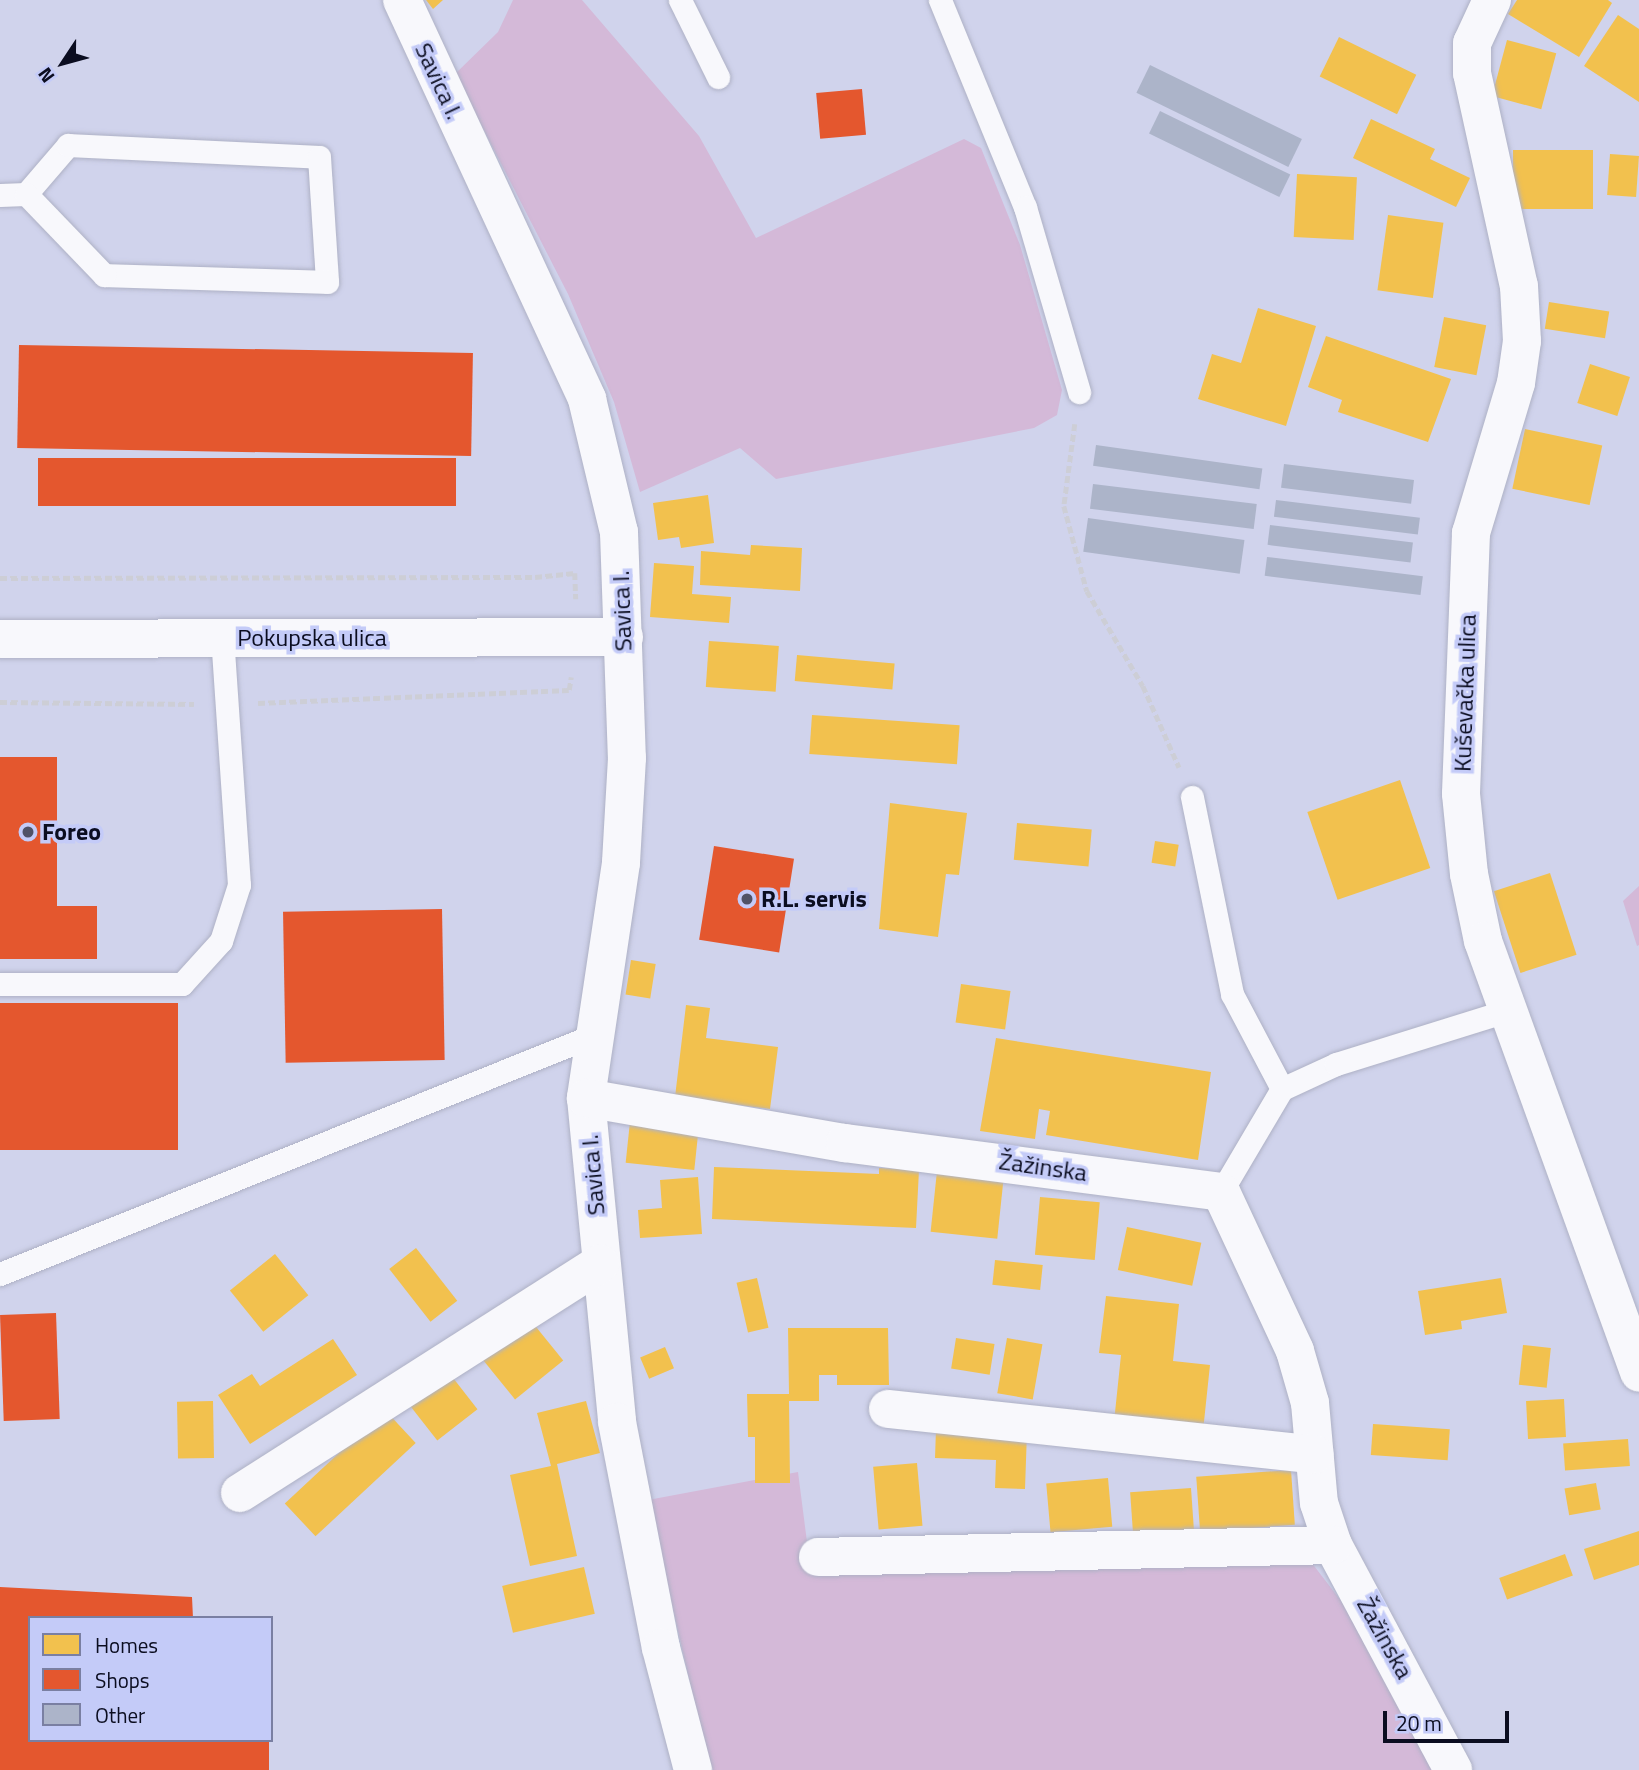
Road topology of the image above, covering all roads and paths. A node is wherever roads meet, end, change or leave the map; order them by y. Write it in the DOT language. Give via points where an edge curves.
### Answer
graph roads {
  1 [pos="402,0"];
  2 [pos="680,0"];
  3 [pos="940,0"];
  4 [pos="1492,0"];
  5 [pos="718,77"];
  6 [pos="26,194"];
  7 [pos="0,195"];
  8 [pos="1079,392"];
  9 [pos="0,578"];
  10 [pos="578,637"];
  11 [pos="624,637"];
  12 [pos="222,638"];
  13 [pos="0,639"];
  14 [pos="0,702"];
  15 [pos="226,704"];
  16 [pos="1192,797"];
  17 [pos="0,984"];
  18 [pos="1509,1010"];
  19 [pos="594,1035"];
  20 [pos="1282,1089"];
  21 [pos="586,1098"];
  22 [pos="1221,1192"];
  23 [pos="600,1264"];
  24 [pos="0,1274"];
  25 [pos="1639,1373"];
  26 [pos="888,1409"];
  27 [pos="1315,1455"];
  28 [pos="240,1493"];
  29 [pos="1333,1545"];
  30 [pos="818,1557"];
  31 [pos="693,1770"];
  32 [pos="1452,1770"];
  1 -- 11 [label="street, Savica I." via="587,399 619,532"];
  2 -- 5 [label="lane"];
  3 -- 8 [label="lane" via="1025,207"];
  4 -- 18 [label="street, Kuševačka ulica" via="1472,43 1472,74 1519,286 1522,341 1516,383 1471,533 1461,794 1469,874 1483,941"];
  6 -- 6 [label="lane" via="104,275 327,282 319,158 68,145"];
  6 -- 7 [label="lane"];
  8 -- 16 [label="path" via="1064,506 1087,591 1143,686"];
  9 -- 10 [label="path" via="535,577 575,573"];
  10 -- 11 [label="street, Pokupska ulica"];
  10 -- 12 [label="street, Pokupska ulica"];
  10 -- 15 [label="path" via="569,690"];
  11 -- 19 [label="street, Savica I." via="626,758 621,863"];
  12 -- 13 [label="street, Pokupska ulica"];
  12 -- 15 [label="lane"];
  14 -- 15 [label="path"];
  15 -- 17 [label="lane" via="239,885 221,941 182,984"];
  16 -- 20 [label="lane" via="1232,994"];
  18 -- 20 [label="lane" via="1336,1064"];
  18 -- 25 [label="street, Kuševačka ulica"];
  19 -- 21 [label="street, Savica I."];
  19 -- 24 [label="lane"];
  20 -- 22 [label="lane"];
  21 -- 22 [label="street, Žažinska" via="845,1143"];
  21 -- 23 [label="street, Savica I."];
  22 -- 27 [label="street, Žažinska" via="1295,1351 1310,1403"];
  23 -- 28 [label="street"];
  23 -- 31 [label="street, Savica I." via="617,1422 661,1648"];
  26 -- 27 [label="street"];
  27 -- 29 [label="street, Žažinska" via="1319,1503"];
  29 -- 30 [label="street"];
  29 -- 32 [label="street, Žažinska"];
}
